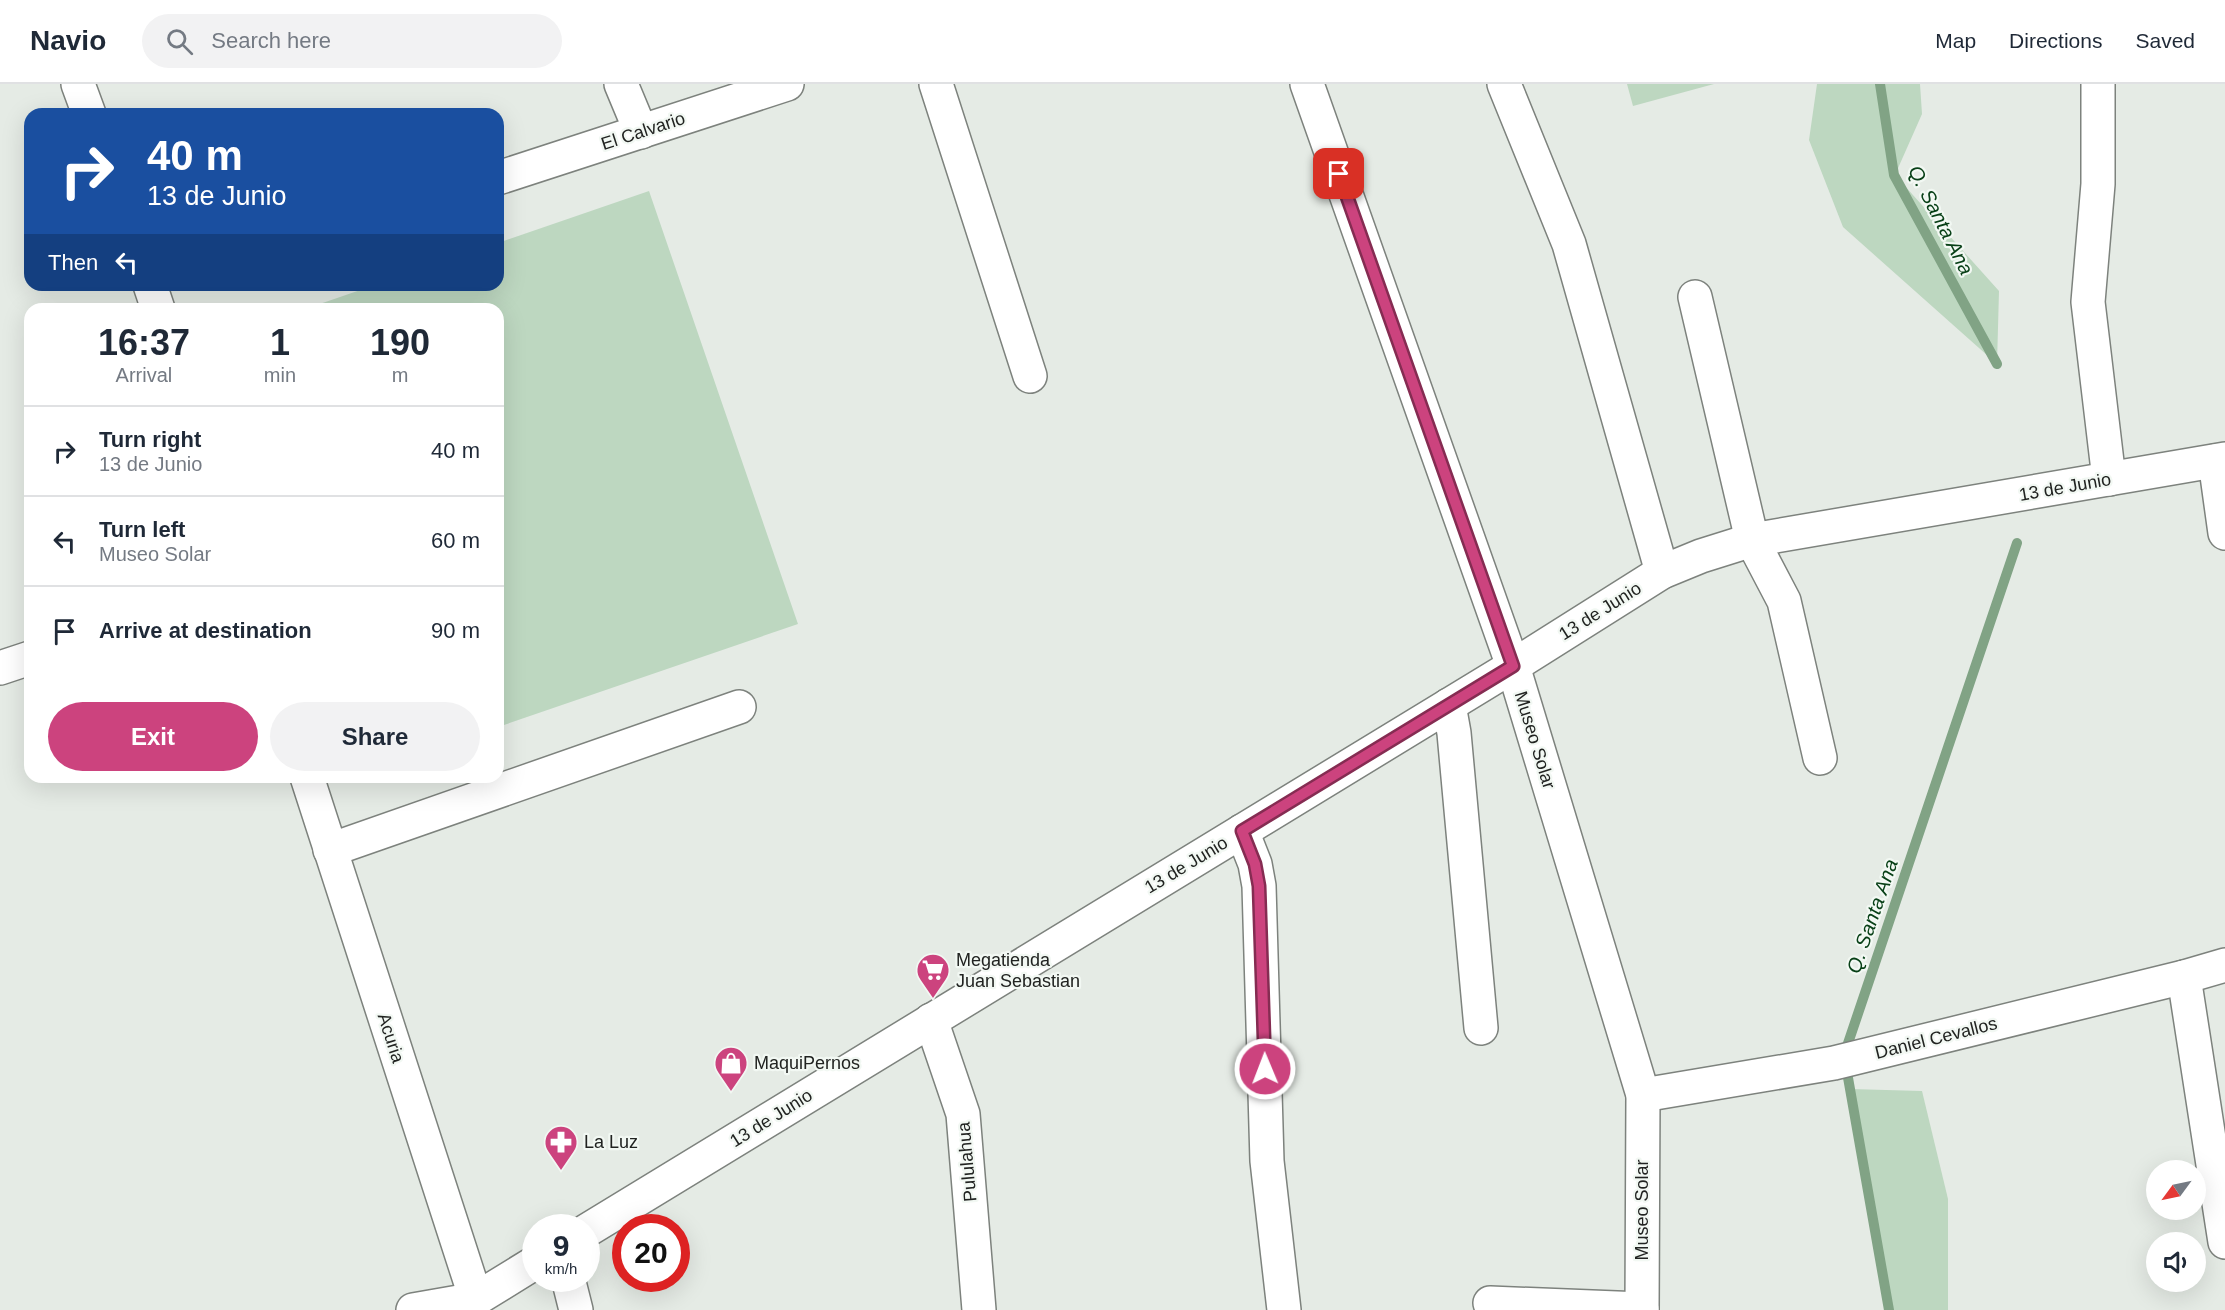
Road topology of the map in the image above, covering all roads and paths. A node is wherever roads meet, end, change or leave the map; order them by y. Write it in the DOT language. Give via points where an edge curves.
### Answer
graph roads {
  1 [pos="78,84"];
  2 [pos="621,84"];
  3 [pos="787,84"];
  4 [pos="936,84"];
  5 [pos="1307,84"];
  6 [pos="1504,84"];
  7 [pos="2097,84"];
  8 [pos="87,108"];
  9 [pos="641,132"];
  10 [pos="504,176"];
  11 [pos="1695,297"];
  12 [pos="1030,376"];
  13 [pos="2220,460"];
  14 [pos="2109,479"];
  15 [pos="2225,533"];
  16 [pos="1752,540"];
  17 [pos="1662,572"];
  18 [pos="24,660"];
  19 [pos="1513,666"];
  20 [pos="0,668"];
  21 [pos="1449,705"];
  22 [pos="740,707"];
  23 [pos="1820,758"];
  24 [pos="309,783"];
  25 [pos="1242,831"];
  26 [pos="330,849"];
  27 [pos="2225,965"];
  28 [pos="2184,977"];
  29 [pos="931,1020"];
  30 [pos="1481,1028"];
  31 [pos="1643,1095"];
  32 [pos="600,1222"];
  33 [pos="2225,1242"];
  34 [pos="522,1271"];
  35 [pos="572,1292"];
  36 [pos="1490,1303"];
  37 [pos="471,1305"];
  38 [pos="413,1310"];
  39 [pos="576,1310"];
  40 [pos="979,1310"];
  41 [pos="1284,1310"];
  42 [pos="1642,1310"];
  1 -- 8 [label="street"];
  2 -- 9 [label="street"];
  3 -- 9 [label="street, El Calvario"];
  4 -- 12 [label="street"];
  5 -- 19 [label="street, Museo Solar"];
  6 -- 17 [label="street" via="1569,244"];
  7 -- 14 [label="street" via="2098,184 2088,302"];
  9 -- 10 [label="street, El Calvario"];
  11 -- 16 [label="street"];
  13 -- 14 [label="street, 13 de Junio"];
  13 -- 15 [label="street"];
  14 -- 16 [label="street, 13 de Junio"];
  16 -- 17 [label="street, 13 de Junio"];
  16 -- 23 [label="street" via="1784,601"];
  17 -- 19 [label="street, 13 de Junio"];
  18 -- 20 [label="street"];
  19 -- 21 [label="street, 13 de Junio"];
  19 -- 31 [label="street, Museo Solar"];
  21 -- 25 [label="street, 13 de Junio"];
  21 -- 30 [label="street"];
  22 -- 26 [label="street"];
  24 -- 26 [label="street, Acuria"];
  25 -- 29 [label="street, 13 de Junio"];
  25 -- 41 [label="street" via="1259,886 1267,1161"];
  26 -- 37 [label="street, Acuria"];
  27 -- 28 [label="street, Daniel Cevallos"];
  28 -- 31 [label="street, Daniel Cevallos" via="1834,1063"];
  28 -- 33 [label="street"];
  29 -- 32 [label="street, 13 de Junio"];
  29 -- 40 [label="street, Pululahua" via="963,1114"];
  31 -- 42 [label="street, Museo Solar"];
  34 -- 37 [label="street"];
  35 -- 39 [label="street"];
  36 -- 42 [label="street"];
  37 -- 38 [label="street"];
}
